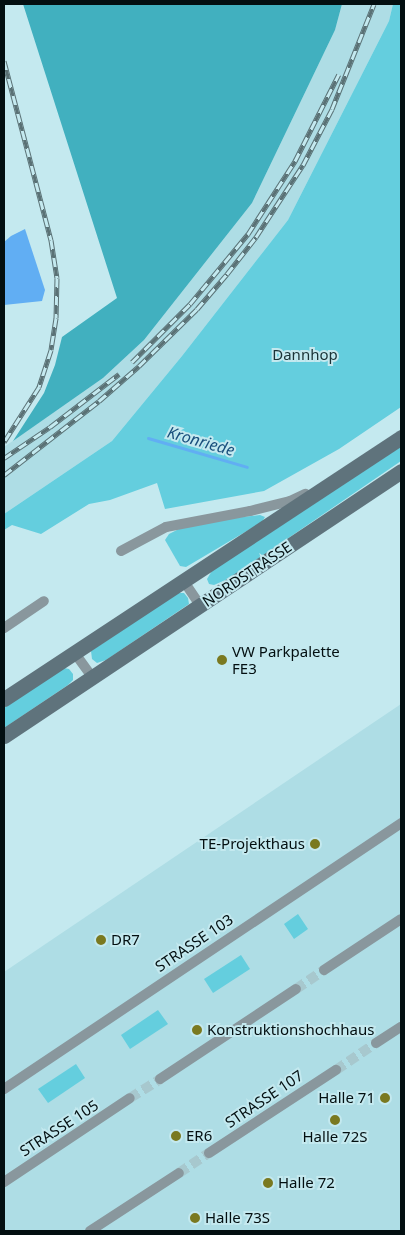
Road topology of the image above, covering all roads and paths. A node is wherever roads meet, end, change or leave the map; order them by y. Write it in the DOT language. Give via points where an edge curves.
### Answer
graph roads {
  1 [pos="401,437"];
  2 [pos="401,472"];
  3 [pos="324,486"];
  4 [pos="121,552"];
  5 [pos="183,580"];
  6 [pos="44,601"];
  7 [pos="200,605"];
  8 [pos="4,628"];
  9 [pos="74,652"];
  10 [pos="92,677"];
  11 [pos="4,699"];
  12 [pos="4,736"];
  13 [pos="401,823"];
  14 [pos="401,919"];
  15 [pos="324,970"];
  16 [pos="296,989"];
  17 [pos="401,1027"];
  18 [pos="376,1043"];
  19 [pos="336,1070"];
  20 [pos="160,1079"];
  21 [pos="4,1088"];
  22 [pos="130,1098"];
  23 [pos="209,1153"];
  24 [pos="179,1172"];
  25 [pos="4,1182"];
  26 [pos="90,1231"];
  1 -- 3 [label="street, NORDSTRASSE"];
  2 -- 7 [label="street, NORDSTRASSE"];
  3 -- 4 [label="street, NORDSTRASSE" via="282,503 166,527"];
  3 -- 5 [label="street, NORDSTRASSE"];
  5 -- 7 [label="street"];
  5 -- 9 [label="street, NORDSTRASSE"];
  6 -- 8 [label="street"];
  7 -- 10 [label="street, NORDSTRASSE"];
  9 -- 10 [label="street"];
  9 -- 11 [label="street, NORDSTRASSE"];
  10 -- 12 [label="street, NORDSTRASSE"];
  13 -- 21 [label="street, STRASSE 103"];
  14 -- 15 [label="street"];
  16 -- 20 [label="street"];
  17 -- 18 [label="street"];
  19 -- 23 [label="street, STRASSE 107"];
  22 -- 25 [label="street, STRASSE 105"];
  24 -- 26 [label="street"];
}
